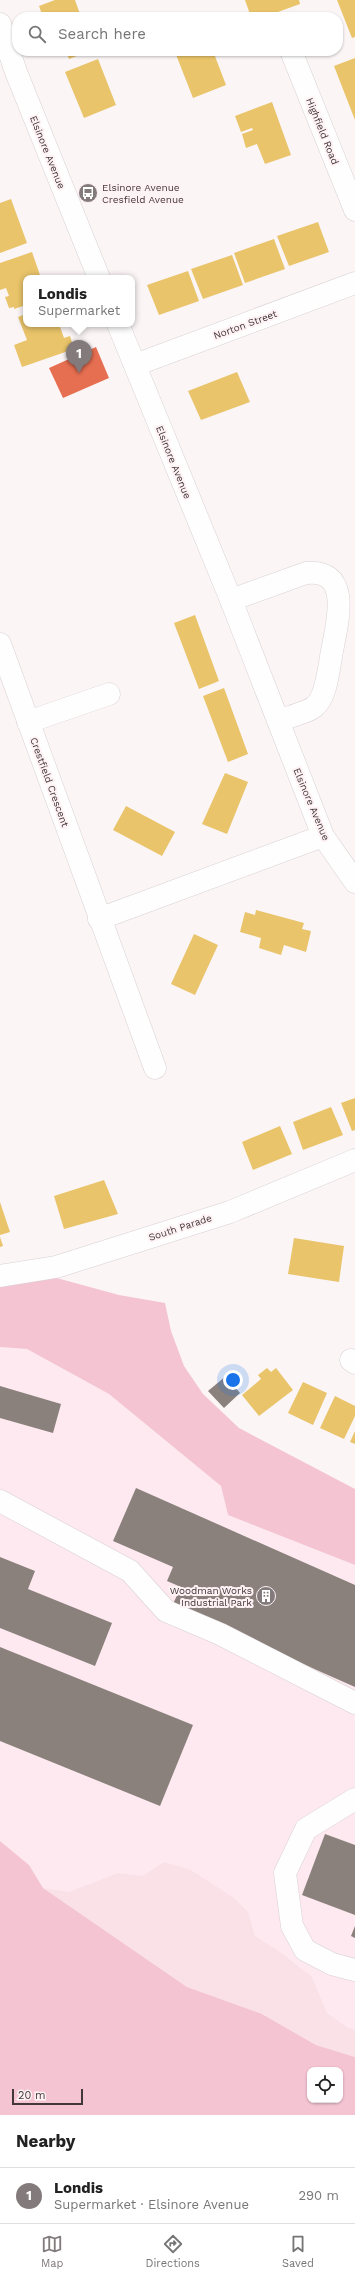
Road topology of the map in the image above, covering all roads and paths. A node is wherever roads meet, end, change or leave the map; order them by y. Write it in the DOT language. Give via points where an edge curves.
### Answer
graph roads {
  1 [pos="0,24"];
  2 [pos="293,56"];
  3 [pos="8,76"];
  4 [pos="355,210"];
  5 [pos="98,275"];
  6 [pos="355,284"];
  7 [pos="119,327"];
  8 [pos="135,365"];
  9 [pos="231,600"];
  10 [pos="0,644"];
  11 [pos="109,694"];
  12 [pos="278,721"];
  13 [pos="28,722"];
  14 [pos="323,836"];
  15 [pos="355,882"];
  16 [pos="99,920"];
  17 [pos="155,1068"];
  18 [pos="355,1160"];
  19 [pos="0,1276"];
  20 [pos="0,1501"];
  21 [pos="355,1703"];
  22 [pos="355,1799"];
  23 [pos="355,1970"];
  1 -- 3 [label="street, Elsinore Avenue"];
  2 -- 4 [label="street, Highfield Road"];
  3 -- 5 [label="street, Elsinore Avenue"];
  6 -- 8 [label="street, Norton Street"];
  7 -- 8 [label="street, Elsinore Avenue"];
  8 -- 9 [label="street, Elsinore Avenue"];
  9 -- 12 [label="street, Elsinore Avenue"];
  9 -- 12 [label="street" via="306,573 319,572 336,586 340,606 325,689 316,706"];
  10 -- 13 [label="street, Crestfield Crescent"];
  11 -- 13 [label="street"];
  12 -- 14 [label="street, Elsinore Avenue"];
  13 -- 16 [label="street, Crestfield Crescent"];
  14 -- 15 [label="street, Elsinore Avenue"];
  14 -- 16 [label="street"];
  16 -- 17 [label="street, Crestfield Crescent"];
  18 -- 19 [label="street, South Parade" via="230,1212 56,1267"];
  20 -- 21 [label="street" via="130,1571 166,1611 220,1634"];
  22 -- 23 [label="street" via="306,1829 285,1873 292,1926 305,1950 332,1964"];
}
